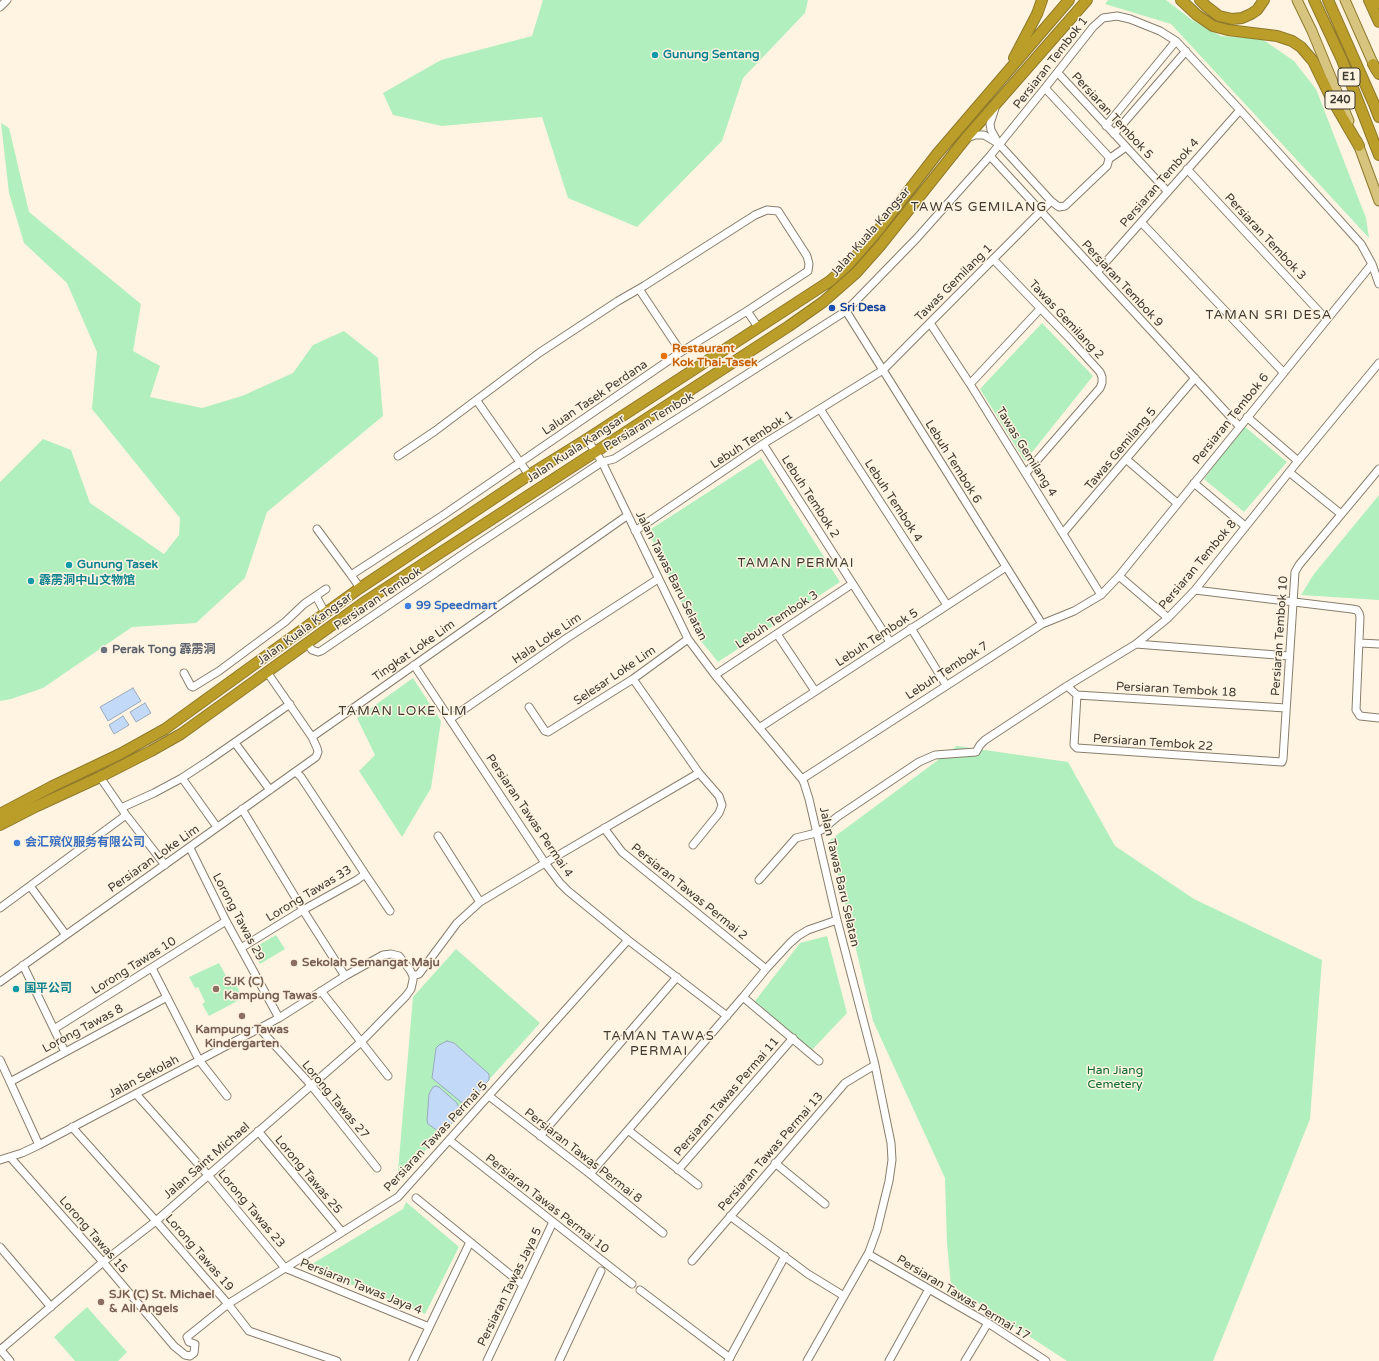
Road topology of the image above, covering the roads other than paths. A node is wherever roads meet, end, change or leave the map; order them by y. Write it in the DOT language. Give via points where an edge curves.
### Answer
graph roads {
  1 [pos="7,0"];
  2 [pos="1042,0"];
  3 [pos="1069,0"];
  4 [pos="1087,0"];
  5 [pos="1090,0"];
  6 [pos="1181,0"];
  7 [pos="1200,0"];
  8 [pos="1264,0"];
  9 [pos="1297,0"];
  10 [pos="1314,0"];
  11 [pos="1328,0"];
  12 [pos="1345,0"];
  13 [pos="1369,0"];
  14 [pos="1378,0"];
  15 [pos="1379,3"];
  16 [pos="0,7"];
  17 [pos="1078,10"];
  18 [pos="1379,22"];
  19 [pos="1176,41"];
  20 [pos="1186,52"];
  21 [pos="1373,64"];
  22 [pos="1011,68"];
  23 [pos="1058,73"];
  24 [pos="1379,74"];
  25 [pos="1379,78"];
  26 [pos="1045,88"];
  27 [pos="998,101"];
  28 [pos="1240,110"];
  29 [pos="1379,117"];
  30 [pos="1106,126"];
  31 [pos="1114,134"];
  32 [pos="966,138"];
  33 [pos="999,144"];
  34 [pos="1359,146"];
  35 [pos="1126,147"];
  36 [pos="1379,155"];
  37 [pos="990,156"];
  38 [pos="1109,159"];
  39 [pos="1187,169"];
  40 [pos="1168,191"];
  41 [pos="1051,200"];
  42 [pos="1379,201"];
  43 [pos="1040,211"];
  44 [pos="1141,222"];
  45 [pos="993,259"];
  46 [pos="1372,264"];
  47 [pos="1097,272"];
  48 [pos="1379,284"];
  49 [pos="639,289"];
  50 [pos="1040,308"];
  51 [pos="747,311"];
  52 [pos="846,311"];
  53 [pos="1326,320"];
  54 [pos="930,323"];
  55 [pos="789,326"];
  56 [pos="758,327"];
  57 [pos="681,352"];
  58 [pos="744,354"];
  59 [pos="1379,364"];
  60 [pos="883,370"];
  61 [pos="1283,372"];
  62 [pos="1195,378"];
  63 [pos="970,384"];
  64 [pos="477,401"];
  65 [pos="820,409"];
  66 [pos="1246,417"];
  67 [pos="1239,426"];
  68 [pos="587,440"];
  69 [pos="763,444"];
  70 [pos="596,453"];
  71 [pos="398,456"];
  72 [pos="1126,459"];
  73 [pos="1298,461"];
  74 [pos="520,462"];
  75 [pos="602,462"];
  76 [pos="1379,469"];
  77 [pos="1289,472"];
  78 [pos="1026,473"];
  79 [pos="529,475"];
  80 [pos="1194,483"];
  81 [pos="1177,503"];
  82 [pos="1341,514"];
  83 [pos="628,515"];
  84 [pos="1245,526"];
  85 [pos="317,529"];
  86 [pos="636,531"];
  87 [pos="1063,533"];
  88 [pos="1006,567"];
  89 [pos="351,575"];
  90 [pos="1119,576"];
  91 [pos="658,579"];
  92 [pos="852,584"];
  93 [pos="360,588"];
  94 [pos="326,589"];
  95 [pos="1108,589"];
  96 [pos="1195,590"];
  97 [pos="1101,595"];
  98 [pos="316,596"];
  99 [pos="1293,602"];
  100 [pos="948,605"];
  101 [pos="325,613"];
  102 [pos="1168,618"];
  103 [pos="1042,624"];
  104 [pos="912,628"];
  105 [pos="777,634"];
  106 [pos="688,639"];
  107 [pos="890,642"];
  108 [pos="1360,642"];
  109 [pos="307,643"];
  110 [pos="1136,644"];
  111 [pos="1379,644"];
  112 [pos="1289,656"];
  113 [pos="414,665"];
  114 [pos="219,671"];
  115 [pos="184,672"];
  116 [pos="267,672"];
  117 [pos="715,674"];
  118 [pos="633,679"];
  119 [pos="227,683"];
  120 [pos="946,685"];
  121 [pos="1067,686"];
  122 [pos="815,691"];
  123 [pos="1078,695"];
  124 [pos="290,704"];
  125 [pos="529,707"];
  126 [pos="1286,708"];
  127 [pos="1379,718"];
  128 [pos="450,719"];
  129 [pos="759,728"];
  130 [pos="312,737"];
  131 [pos="236,743"];
  132 [pos="1282,762"];
  133 [pos="296,772"];
  134 [pos="699,773"];
  135 [pos="100,777"];
  136 [pos="182,778"];
  137 [pos="802,778"];
  138 [pos="270,790"];
  139 [pos="242,810"];
  140 [pos="123,811"];
  141 [pos="0,814"];
  142 [pos="0,825"];
  143 [pos="217,827"];
  144 [pos="604,828"];
  145 [pos="816,833"];
  146 [pos="438,836"];
  147 [pos="693,845"];
  148 [pos="190,848"];
  149 [pos="544,863"];
  150 [pos="165,865"];
  151 [pos="365,874"];
  152 [pos="760,880"];
  153 [pos="30,886"];
  154 [pos="480,902"];
  155 [pos="0,908"];
  156 [pos="302,910"];
  157 [pos="390,912"];
  158 [pos="837,920"];
  159 [pos="226,921"];
  160 [pos="66,935"];
  161 [pos="628,940"];
  162 [pos="241,948"];
  163 [pos="23,965"];
  164 [pos="152,968"];
  165 [pos="766,969"];
  166 [pos="417,974"];
  167 [pos="346,976"];
  168 [pos="677,977"];
  169 [pos="0,982"];
  170 [pos="322,991"];
  171 [pos="167,997"];
  172 [pos="743,997"];
  173 [pos="727,1016"];
  174 [pos="279,1018"];
  175 [pos="259,1028"];
  176 [pos="54,1029"];
  177 [pos="793,1038"];
  178 [pos="361,1042"];
  179 [pos="65,1052"];
  180 [pos="0,1060"];
  181 [pos="199,1060"];
  182 [pos="819,1061"];
  183 [pos="875,1065"];
  184 [pos="388,1076"];
  185 [pos="10,1082"];
  186 [pos="311,1086"];
  187 [pos="136,1094"];
  188 [pos="227,1096"];
  189 [pos="489,1096"];
  190 [pos="72,1127"];
  191 [pos="628,1130"];
  192 [pos="258,1131"];
  193 [pos="540,1136"];
  194 [pos="449,1140"];
  195 [pos="39,1145"];
  196 [pos="10,1157"];
  197 [pos="0,1160"];
  198 [pos="775,1163"];
  199 [pos="377,1168"];
  200 [pos="678,1170"];
  201 [pos="590,1174"];
  202 [pos="208,1175"];
  203 [pos="698,1185"];
  204 [pos="416,1198"];
  205 [pos="825,1204"];
  206 [pos="730,1216"];
  207 [pos="156,1221"];
  208 [pos="554,1222"];
  209 [pos="342,1232"];
  210 [pos="662,1233"];
  211 [pos="470,1242"];
  212 [pos="0,1247"];
  213 [pos="868,1254"];
  214 [pos="785,1256"];
  215 [pos="692,1261"];
  216 [pos="103,1262"];
  217 [pos="285,1268"];
  218 [pos="601,1271"];
  219 [pos="632,1284"];
  220 [pos="523,1285"];
  221 [pos="929,1289"];
  222 [pos="640,1290"];
  223 [pos="844,1296"];
  224 [pos="228,1304"];
  225 [pos="51,1307"];
  226 [pos="988,1323"];
  227 [pos="429,1326"];
  228 [pos="186,1337"];
  229 [pos="0,1350"];
  230 [pos="729,1359"];
  231 [pos="10,1361"];
  232 [pos="337,1361"];
  233 [pos="413,1361"];
  234 [pos="487,1361"];
  235 [pos="559,1361"];
  236 [pos="807,1361"];
  237 [pos="889,1361"];
  238 [pos="965,1361"];
  239 [pos="1046,1361"];
  1 -- 16 [label="street"];
  2 -- 22 [label="highway" via="1015,54"];
  3 -- 22 [label="highway, Jalan Kuala Kangsar"];
  4 -- 17 [label="highway, Jalan Kuala Kangsar"];
  5 -- 17 [label="highway"];
  6 -- 34 [label="highway" via="1213,26 1277,36 1301,47 1313,61"];
  7 -- 8 [label="highway" via="1219,16 1232,19 1251,14"];
  9 -- 34 [label="main road, 240"];
  10 -- 36 [label="highway, E1" via="1342,60"];
  11 -- 29 [label="highway, E1"];
  12 -- 21 [label="main road"];
  13 -- 18 [label="highway"];
  14 -- 15 [label="highway"];
  17 -- 27 [label="highway, Jalan Kuala Kangsar"];
  19 -- 20 [label="street, Persiaran Tembok 1"];
  19 -- 23 [label="street, Persiaran Tembok 1" via="1160,31 1130,19 1110,16 1098,21"];
  19 -- 30 [label="street"];
  20 -- 28 [label="street, Persiaran Tembok 1"];
  20 -- 31 [label="street"];
  21 -- 24 [label="highway"];
  21 -- 25 [label="main road"];
  22 -- 56 [label="highway, Jalan Kuala Kangsar" via="936,154 876,233 848,265 830,281"];
  23 -- 26 [label="street, Persiaran Tembok 1"];
  23 -- 30 [label="street, Persiaran Tembok 5"];
  26 -- 33 [label="street, Persiaran Tembok 1"];
  26 -- 38 [label="street"];
  27 -- 32 [label="highway, Jalan Kuala Kangsar"];
  27 -- 33 [label="street" via="990,124"];
  28 -- 39 [label="street, Persiaran Tembok 4"];
  28 -- 46 [label="street, Persiaran Tembok 1" via="1361,244"];
  30 -- 31 [label="street, Persiaran Tembok 5"];
  31 -- 35 [label="street, Persiaran Tembok 5"];
  32 -- 33 [label="street" via="984,135"];
  32 -- 55 [label="highway, Jalan Kuala Kangsar" via="856,273 823,302"];
  33 -- 37 [label="street, Persiaran Tembok 1"];
  33 -- 41 [label="street"];
  34 -- 42 [label="main road, 240"];
  35 -- 38 [label="street"];
  35 -- 40 [label="street, Persiaran Tembok 5"];
  37 -- 43 [label="street, Persiaran Tembok 9"];
  37 -- 52 [label="street, Persiaran Tembok 1" via="917,238"];
  38 -- 41 [label="street" via="1106,166 1065,206 1059,207"];
  39 -- 40 [label="street, Persiaran Tembok 4"];
  39 -- 53 [label="street, Persiaran Tembok 3"];
  40 -- 44 [label="street, Persiaran Tembok 4"];
  41 -- 43 [label="street, Tawas Gemilang 1"];
  43 -- 45 [label="street, Tawas Gemilang 1"];
  43 -- 47 [label="street, Persiaran Tembok 9"];
  44 -- 47 [label="street, Persiaran Tembok 4"];
  44 -- 61 [label="street"];
  45 -- 50 [label="street, Tawas Gemilang 2"];
  45 -- 54 [label="street, Tawas Gemilang 1"];
  46 -- 48 [label="street, Persiaran Tembok 1"];
  46 -- 53 [label="street, Persiaran Tembok 6"];
  47 -- 62 [label="street, Persiaran Tembok 9"];
  49 -- 51 [label="street, Laluan Tasek Perdana" via="755,215 767,210 778,211 807,256 808,271"];
  49 -- 57 [label="street"];
  49 -- 64 [label="street" via="539,353"];
  50 -- 63 [label="street"];
  50 -- 78 [label="street, Tawas Gemilang 2" via="1100,372 1102,383"];
  51 -- 56 [label="street"];
  51 -- 57 [label="street, Laluan Tasek Perdana"];
  52 -- 60 [label="street, Lebuh Tembok 6"];
  52 -- 75 [label="street, Persiaran Tembok" via="614,459"];
  53 -- 61 [label="street, Persiaran Tembok 6"];
  54 -- 60 [label="street, Tawas Gemilang 1"];
  54 -- 63 [label="street, Tawas Gemilang 4"];
  55 -- 56 [label="highway" via="782,325 770,330"];
  55 -- 58 [label="highway, Jalan Kuala Kangsar"];
  56 -- 58 [label="highway" via="757,338"];
  56 -- 68 [label="highway, Jalan Kuala Kangsar"];
  57 -- 74 [label="street, Laluan Tasek Perdana"];
  58 -- 70 [label="highway, Jalan Kuala Kangsar"];
  59 -- 73 [label="street, Persiaran Tembok 8"];
  60 -- 65 [label="street, Lebuh Tembok 1"];
  60 -- 88 [label="street, Lebuh Tembok 6"];
  61 -- 66 [label="street, Persiaran Tembok 6"];
  62 -- 67 [label="street, Persiaran Tembok 9"];
  62 -- 72 [label="street, Tawas Gemilang 5"];
  63 -- 78 [label="street, Tawas Gemilang 4"];
  64 -- 71 [label="street"];
  64 -- 74 [label="street"];
  65 -- 69 [label="street, Lebuh Tembok 1"];
  65 -- 100 [label="street, Lebuh Tembok 4"];
  66 -- 67 [label="street, Persiaran Tembok 6"];
  66 -- 73 [label="street"];
  67 -- 80 [label="street, Persiaran Tembok 6"];
  68 -- 70 [label="street, Jalan Tawas Baru Selatan"];
  68 -- 79 [label="highway, Jalan Kuala Kangsar"];
  69 -- 86 [label="street, Lebuh Tembok 1"];
  69 -- 92 [label="street, Lebuh Tembok 2"];
  70 -- 75 [label="street, Jalan Tawas Baru Selatan"];
  70 -- 109 [label="highway, Jalan Kuala Kangsar" via="363,603"];
  72 -- 81 [label="street"];
  72 -- 87 [label="street, Tawas Gemilang 5"];
  73 -- 77 [label="street, Persiaran Tembok 8"];
  74 -- 79 [label="street"];
  74 -- 89 [label="street, Laluan Tasek Perdana"];
  75 -- 83 [label="street, Jalan Tawas Baru Selatan"];
  75 -- 109 [label="street, Persiaran Tembok" via="321,651 312,650"];
  76 -- 82 [label="street, Persiaran Tembok 10"];
  77 -- 82 [label="street"];
  77 -- 84 [label="street, Persiaran Tembok 8"];
  78 -- 87 [label="street, Tawas Gemilang 4"];
  79 -- 93 [label="highway, Jalan Kuala Kangsar"];
  80 -- 81 [label="street, Persiaran Tembok 6"];
  80 -- 84 [label="street"];
  81 -- 90 [label="street, Persiaran Tembok 6"];
  82 -- 99 [label="street, Persiaran Tembok 10" via="1296,569"];
  83 -- 86 [label="street, Jalan Tawas Baru Selatan"];
  83 -- 113 [label="street, Tingkat Loke Lim"];
  84 -- 96 [label="street, Persiaran Tembok 8"];
  85 -- 89 [label="street"];
  86 -- 91 [label="street, Jalan Tawas Baru Selatan"];
  87 -- 97 [label="street, Tawas Gemilang 4"];
  88 -- 100 [label="street, Lebuh Tembok 5"];
  88 -- 103 [label="street, Lebuh Tembok 6"];
  89 -- 93 [label="street"];
  90 -- 95 [label="street, Persiaran Tembok 6"];
  90 -- 102 [label="street"];
  91 -- 106 [label="street, Jalan Tawas Baru Selatan"];
  91 -- 128 [label="street, Hala Loke Lim"];
  92 -- 105 [label="street, Lebuh Tembok 3"];
  92 -- 107 [label="street, Lebuh Tembok 2"];
  93 -- 101 [label="highway, Jalan Kuala Kangsar"];
  94 -- 98 [label="street"];
  95 -- 97 [label="street, Lebuh Tembok 7"];
  96 -- 99 [label="street"];
  96 -- 102 [label="street, Persiaran Tembok 8"];
  97 -- 103 [label="street, Lebuh Tembok 7" via="1074,611"];
  98 -- 101 [label="street"];
  98 -- 114 [label="street"];
  99 -- 108 [label="street" via="1357,610 1360,614"];
  99 -- 112 [label="street, Persiaran Tembok 10"];
  100 -- 104 [label="street, Lebuh Tembok 5"];
  101 -- 119 [label="highway, Jalan Kuala Kangsar"];
  102 -- 110 [label="street, Persiaran Tembok 8"];
  103 -- 120 [label="street, Lebuh Tembok 7"];
  104 -- 107 [label="street, Lebuh Tembok 5"];
  104 -- 120 [label="street"];
  105 -- 117 [label="street, Lebuh Tembok 3"];
  105 -- 122 [label="street"];
  106 -- 117 [label="street, Jalan Tawas Baru Selatan"];
  106 -- 118 [label="street, Selesar Loke Lim"];
  107 -- 122 [label="street, Lebuh Tembok 5"];
  108 -- 111 [label="street"];
  108 -- 127 [label="street" via="1356,710 1362,716"];
  109 -- 116 [label="highway, Jalan Kuala Kangsar"];
  110 -- 112 [label="street"];
  110 -- 121 [label="street, Persiaran Tembok 8"];
  112 -- 126 [label="street, Persiaran Tembok 10"];
  113 -- 128 [label="street, Persiaran Tawas Permai 4"];
  113 -- 130 [label="street, Tingkat Loke Lim"];
  114 -- 115 [label="street" via="193,687"];
  114 -- 119 [label="street"];
  116 -- 124 [label="street"];
  116 -- 135 [label="highway, Jalan Kuala Kangsar" via="181,734"];
  117 -- 129 [label="street, Jalan Tawas Baru Selatan"];
  118 -- 125 [label="street, Selesar Loke Lim" via="548,732"];
  118 -- 134 [label="street"];
  119 -- 141 [label="highway, Jalan Kuala Kangsar" via="164,729"];
  120 -- 137 [label="street, Lebuh Tembok 7"];
  121 -- 123 [label="street"];
  121 -- 145 [label="street, Persiaran Tembok 8" via="985,740 976,752 934,755 919,762"];
  122 -- 129 [label="street, Lebuh Tembok 5"];
  123 -- 126 [label="street, Persiaran Tembok 18"];
  123 -- 132 [label="street, Persiaran Tembok 22" via="1074,744 1077,748"];
  124 -- 130 [label="street"];
  124 -- 131 [label="street"];
  126 -- 132 [label="street, Persiaran Tembok 10"];
  128 -- 149 [label="street, Persiaran Tawas Permai 4"];
  129 -- 137 [label="street, Jalan Tawas Baru Selatan"];
  130 -- 133 [label="street, Persiaran Loke Lim" via="318,752 316,757"];
  131 -- 136 [label="street"];
  131 -- 138 [label="street"];
  133 -- 138 [label="street, Persiaran Loke Lim"];
  133 -- 151 [label="street, Lorong Tawas 33"];
  134 -- 144 [label="street, Jalan Saint Michael"];
  134 -- 147 [label="street" via="719,796 722,805 719,813"];
  135 -- 140 [label="street"];
  135 -- 142 [label="highway, Jalan Kuala Kangsar"];
  136 -- 140 [label="street"];
  136 -- 143 [label="street"];
  137 -- 145 [label="street, Jalan Tawas Baru Selatan"];
  138 -- 139 [label="street, Persiaran Loke Lim"];
  139 -- 143 [label="street, Persiaran Loke Lim"];
  139 -- 156 [label="street"];
  140 -- 150 [label="street"];
  140 -- 153 [label="street"];
  143 -- 148 [label="street, Persiaran Loke Lim"];
  144 -- 149 [label="street, Jalan Saint Michael"];
  144 -- 165 [label="street, Persiaran Tawas Permai 2" via="622,852"];
  145 -- 152 [label="street" via="794,840"];
  145 -- 158 [label="street, Jalan Tawas Baru Selatan"];
  146 -- 154 [label="street"];
  148 -- 150 [label="street, Persiaran Loke Lim"];
  148 -- 159 [label="street, Lorong Tawas 29"];
  149 -- 154 [label="street, Jalan Saint Michael"];
  149 -- 161 [label="street, Persiaran Tawas Permai 4" via="568,891"];
  150 -- 160 [label="street, Persiaran Loke Lim"];
  151 -- 156 [label="street, Lorong Tawas 33"];
  151 -- 157 [label="street"];
  153 -- 155 [label="street"];
  153 -- 160 [label="street"];
  154 -- 166 [label="street, Jalan Saint Michael" via="457,924"];
  156 -- 162 [label="street, Lorong Tawas 33"];
  156 -- 167 [label="street"];
  158 -- 165 [label="street" via="798,936"];
  158 -- 183 [label="street, Jalan Tawas Baru Selatan"];
  159 -- 162 [label="street, Lorong Tawas 29"];
  159 -- 164 [label="street, Lorong Tawas 10"];
  160 -- 163 [label="street, Persiaran Loke Lim"];
  161 -- 168 [label="street, Persiaran Tawas Permai 4"];
  161 -- 189 [label="street, Persiaran Tawas Permai 5"];
  162 -- 174 [label="street, Lorong Tawas 29"];
  163 -- 169 [label="street, Persiaran Loke Lim"];
  163 -- 176 [label="street"];
  164 -- 171 [label="street"];
  164 -- 176 [label="street, Lorong Tawas 10"];
  165 -- 172 [label="street"];
  166 -- 167 [label="street, Jalan Sekolah" via="399,956 391,954 383,955"];
  166 -- 178 [label="street, Jalan Saint Michael" via="406,996"];
  167 -- 170 [label="street, Jalan Sekolah"];
  168 -- 173 [label="street, Persiaran Tawas Permai 4"];
  168 -- 193 [label="street"];
  170 -- 174 [label="street, Jalan Sekolah"];
  170 -- 178 [label="street"];
  171 -- 179 [label="street, Lorong Tawas 8"];
  171 -- 181 [label="street"];
  172 -- 173 [label="street"];
  172 -- 177 [label="street"];
  173 -- 191 [label="street"];
  174 -- 175 [label="street, Jalan Sekolah"];
  175 -- 181 [label="street, Jalan Sekolah"];
  175 -- 186 [label="street, Lorong Tawas 27"];
  176 -- 179 [label="street"];
  177 -- 182 [label="street"];
  177 -- 200 [label="street, Persiaran Tawas Permai 11"];
  178 -- 184 [label="street"];
  178 -- 186 [label="street, Jalan Saint Michael"];
  179 -- 185 [label="street, Lorong Tawas 8"];
  180 -- 185 [label="street"];
  181 -- 187 [label="street, Jalan Sekolah"];
  181 -- 188 [label="street"];
  183 -- 198 [label="street, Persiaran Tawas Permai 13" via="845,1083"];
  183 -- 213 [label="street, Jalan Tawas Baru Selatan" via="891,1143 892,1160 877,1230"];
  185 -- 195 [label="street"];
  186 -- 192 [label="street, Jalan Saint Michael"];
  186 -- 199 [label="street, Lorong Tawas 27"];
  187 -- 190 [label="street, Jalan Sekolah"];
  187 -- 202 [label="street, Lorong Tawas 23"];
  189 -- 193 [label="street, Persiaran Tawas Permai 8"];
  189 -- 194 [label="street, Persiaran Tawas Permai 5"];
  190 -- 195 [label="street, Jalan Sekolah"];
  190 -- 207 [label="street, Lorong Tawas 19"];
  191 -- 200 [label="street"];
  191 -- 201 [label="street"];
  192 -- 202 [label="street, Jalan Saint Michael"];
  192 -- 209 [label="street, Lorong Tawas 25"];
  193 -- 201 [label="street, Persiaran Tawas Permai 8"];
  194 -- 208 [label="street, Persiaran Tawas Permai 10"];
  194 -- 209 [label="street, Persiaran Tawas Permai 5" via="398,1197"];
  195 -- 196 [label="street, Jalan Sekolah"];
  196 -- 197 [label="street, Jalan Sekolah"];
  196 -- 216 [label="street, Lorong Tawas 15"];
  198 -- 205 [label="street"];
  198 -- 206 [label="street, Persiaran Tawas Permai 13"];
  200 -- 203 [label="street"];
  201 -- 210 [label="street, Persiaran Tawas Permai 8"];
  202 -- 207 [label="street, Jalan Saint Michael"];
  202 -- 217 [label="street, Lorong Tawas 23"];
  204 -- 211 [label="street"];
  206 -- 214 [label="street"];
  206 -- 215 [label="street, Persiaran Tawas Permai 13"];
  207 -- 216 [label="street, Jalan Saint Michael"];
  207 -- 224 [label="street, Lorong Tawas 19"];
  208 -- 219 [label="street, Persiaran Tawas Permai 10"];
  208 -- 220 [label="street, Persiaran Tawas Jaya 5"];
  209 -- 217 [label="street, Persiaran Tawas Permai 5"];
  211 -- 220 [label="street"];
  211 -- 227 [label="street"];
  212 -- 225 [label="street"];
  213 -- 221 [label="street, Persiaran Tawas Permai 17"];
  213 -- 223 [label="street, Jalan Tawas Baru Selatan"];
  214 -- 223 [label="street"];
  214 -- 230 [label="street"];
  216 -- 225 [label="street, Jalan Saint Michael"];
  216 -- 228 [label="street, Lorong Tawas 15" via="174,1346 190,1356 193,1355 194,1344"];
  217 -- 224 [label="street, Persiaran Tawas Permai 5"];
  217 -- 227 [label="street, Persiaran Tawas Jaya 4"];
  218 -- 235 [label="street"];
  220 -- 234 [label="street, Persiaran Tawas Jaya 5"];
  221 -- 226 [label="street, Persiaran Tawas Permai 17"];
  221 -- 237 [label="street"];
  222 -- 230 [label="street"];
  223 -- 236 [label="street, Jalan Tawas Baru Selatan"];
  224 -- 228 [label="street, Persiaran Tawas Permai 5"];
  224 -- 232 [label="street, Lorong Tawas 19" via="249,1331"];
  225 -- 229 [label="street, Jalan Saint Michael"];
  226 -- 238 [label="street"];
  226 -- 239 [label="street, Persiaran Tawas Permai 17"];
  227 -- 233 [label="street"];
  229 -- 231 [label="street"];
}
